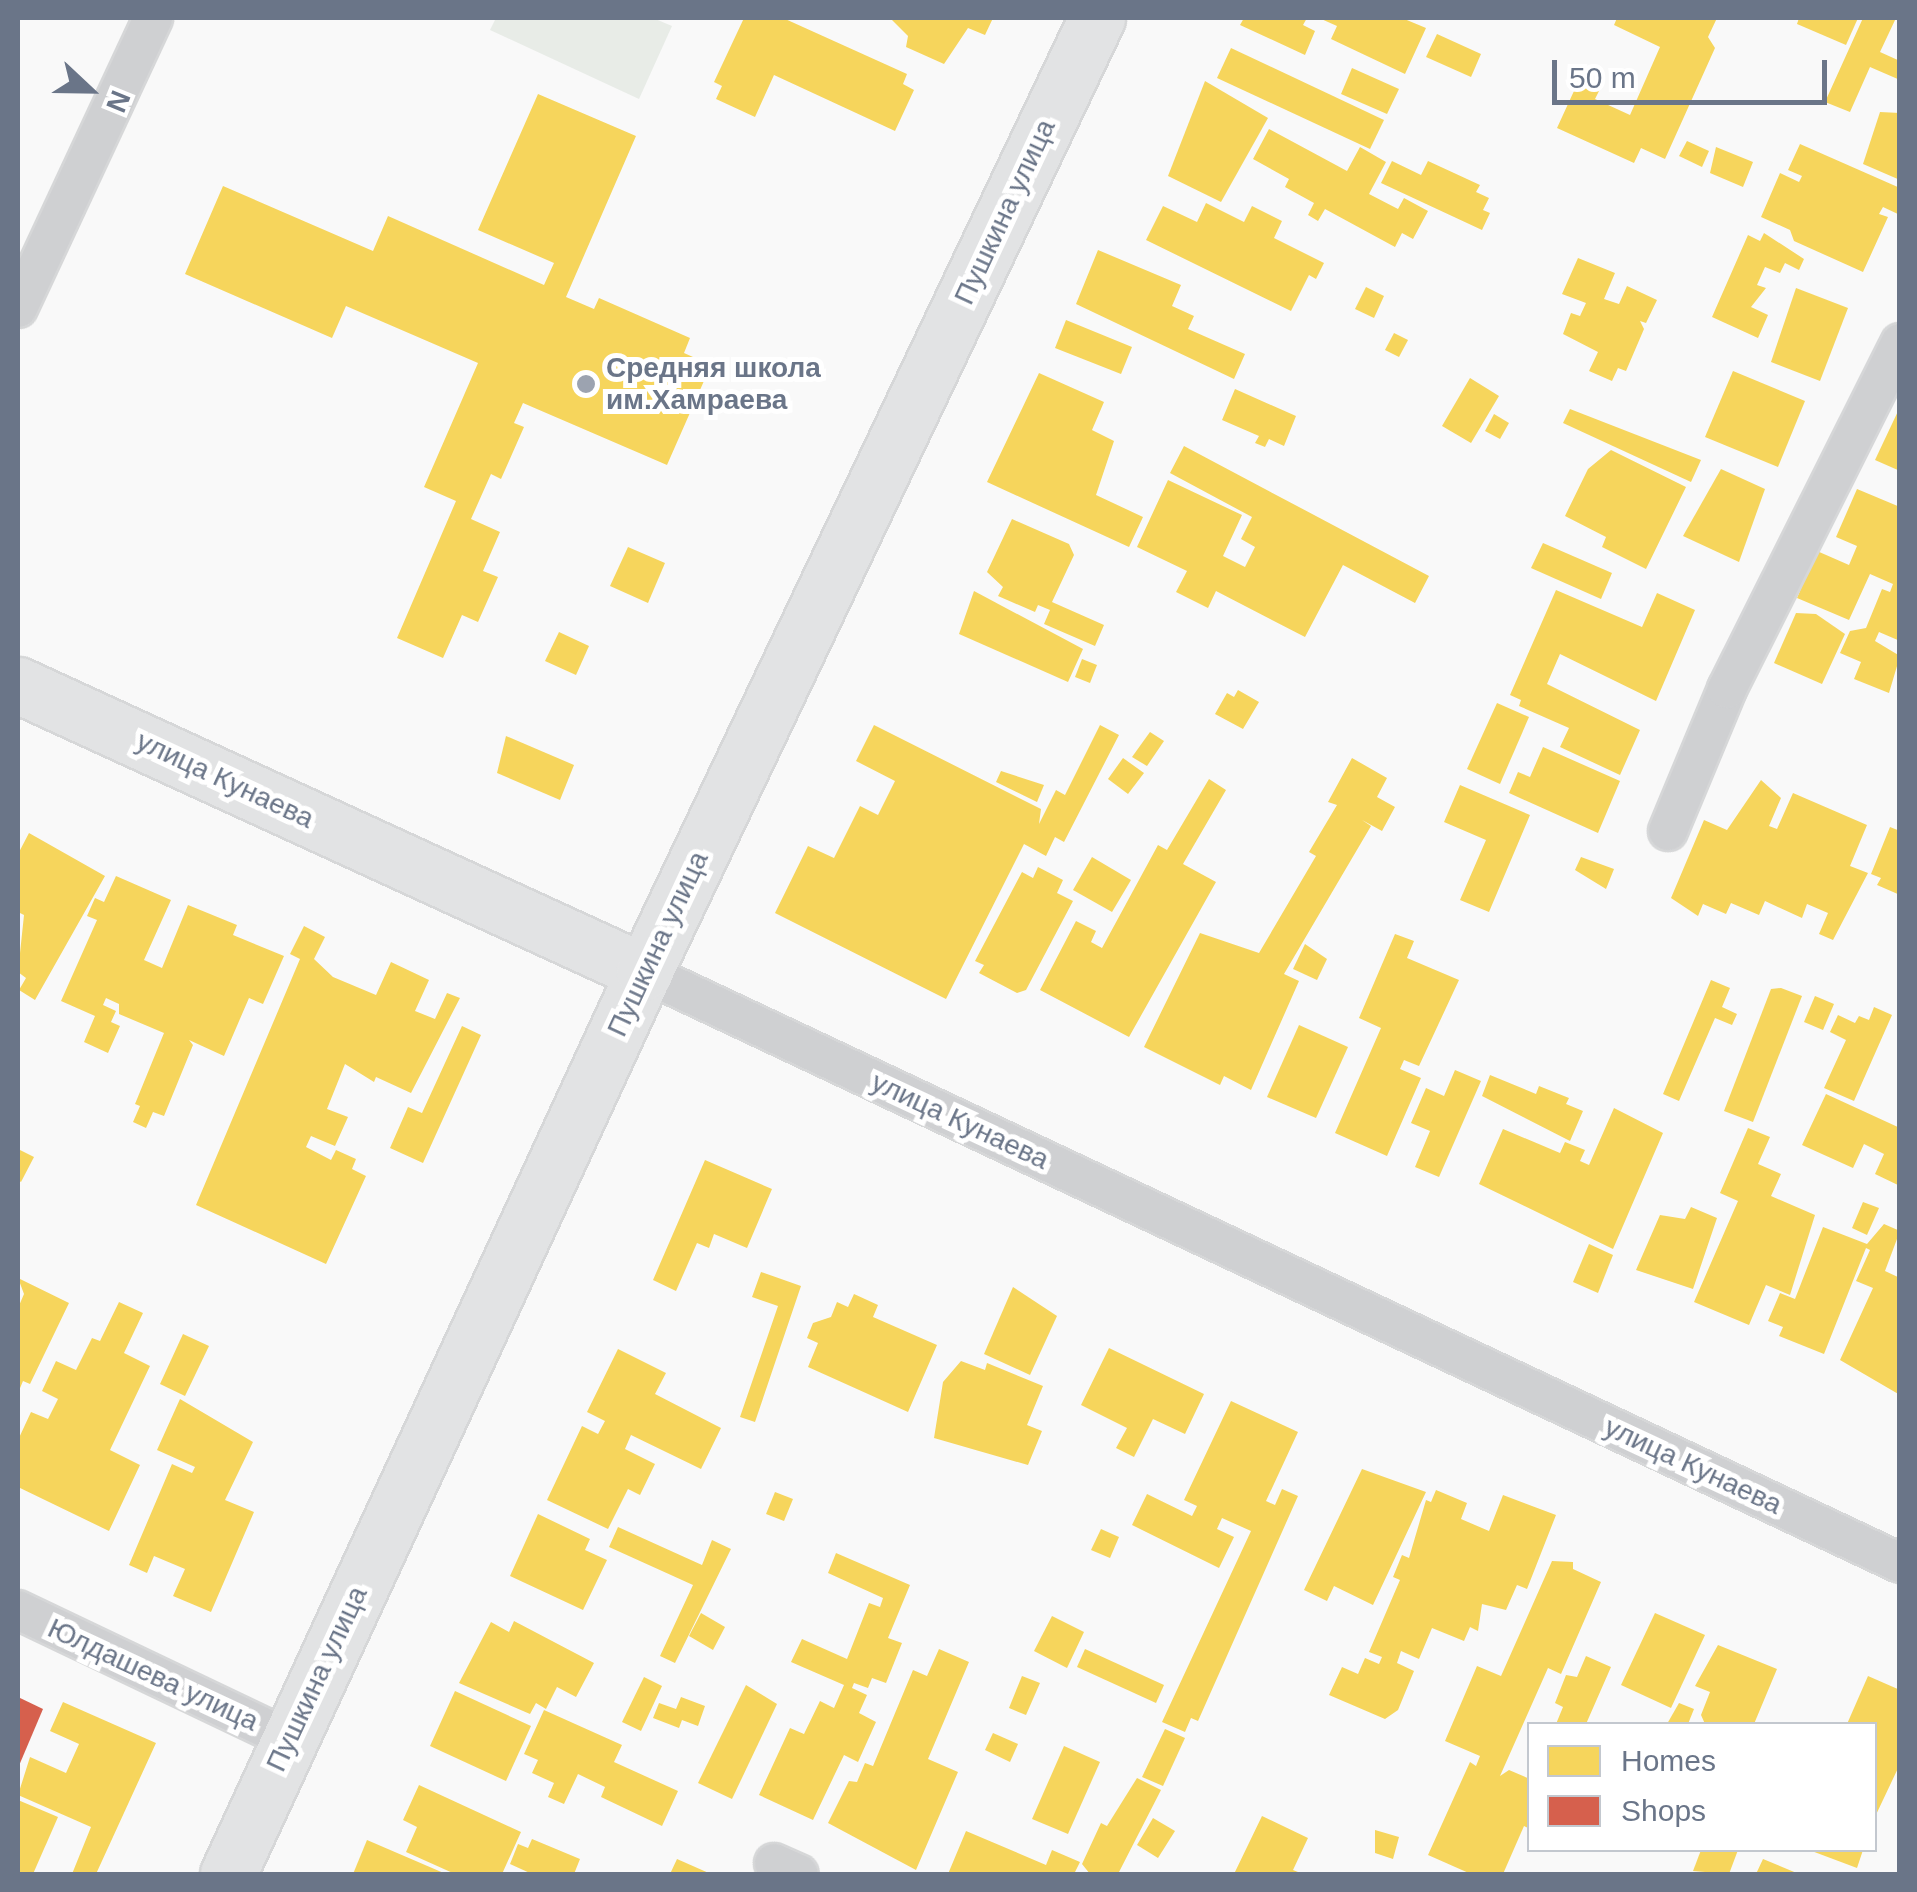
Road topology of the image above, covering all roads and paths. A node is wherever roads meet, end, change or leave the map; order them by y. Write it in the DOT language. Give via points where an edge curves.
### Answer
graph roads {
  1 [pos="153,18"];
  2 [pos="1097,18"];
  3 [pos="18,308"];
  4 [pos="1900,344"];
  5 [pos="18,685"];
  6 [pos="1668,831"];
  7 [pos="644,972"];
  8 [pos="1900,1563"];
  9 [pos="18,1610"];
  10 [pos="289,1739"];
  11 [pos="228,1874"];
  1 -- 3 [label="street"];
  2 -- 7 [label="main road, Пушкина улица"];
  4 -- 6 [label="street" via="1727,690"];
  5 -- 7 [label="main road, улица Кунаева"];
  7 -- 8 [label="street, улица Кунаева"];
  7 -- 10 [label="main road, Пушкина улица"];
  9 -- 10 [label="street, Юлдашева улица"];
  10 -- 11 [label="main road, Пушкина улица"];
}
